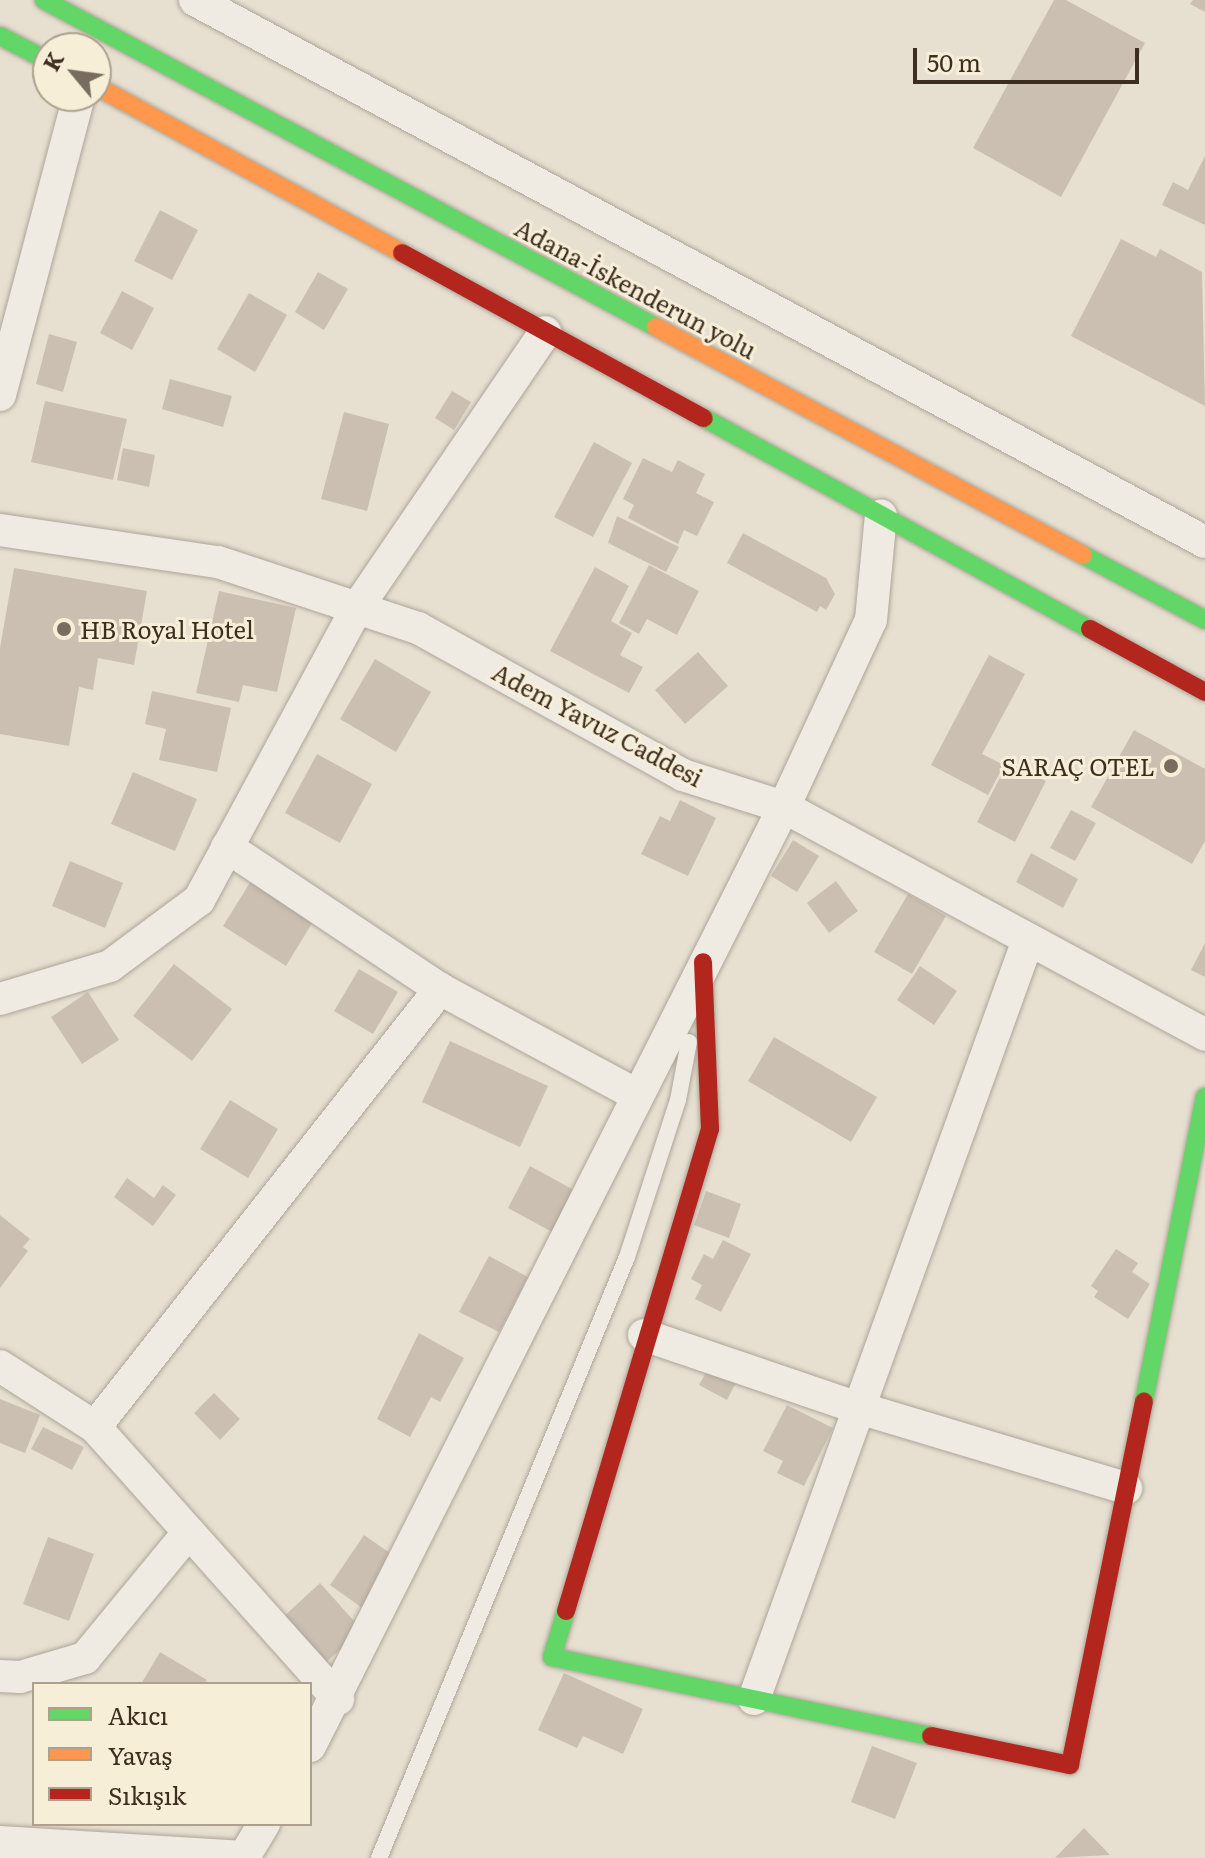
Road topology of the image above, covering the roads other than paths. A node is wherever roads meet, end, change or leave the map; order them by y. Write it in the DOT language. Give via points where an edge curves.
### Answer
graph roads {
  1 [pos="44,0"];
  2 [pos="195,0"];
  3 [pos="0,36"];
  4 [pos="32,53"];
  5 [pos="112,95"];
  6 [pos="75,112"];
  7 [pos="545,332"];
  8 [pos="0,395"];
  9 [pos="881,515"];
  10 [pos="0,530"];
  11 [pos="1205,542"];
  12 [pos="357,608"];
  13 [pos="1205,620"];
  14 [pos="1205,692"];
  15 [pos="784,807"];
  16 [pos="227,847"];
  17 [pos="1028,940"];
  18 [pos="703,962"];
  19 [pos="440,989"];
  20 [pos="0,999"];
  21 [pos="1205,1035"];
  22 [pos="635,1094"];
  23 [pos="1205,1097"];
  24 [pos="644,1335"];
  25 [pos="0,1366"];
  26 [pos="859,1408"];
  27 [pos="95,1427"];
  28 [pos="1126,1488"];
  29 [pos="188,1533"];
  30 [pos="0,1676"];
  31 [pos="338,1699"];
  32 [pos="754,1699"];
  33 [pos="312,1743"];
  34 [pos="263,1826"];
  35 [pos="0,1842"];
  36 [pos="379,1858"];
  1 -- 13 [label="main road, Adana-İskenderun yolu"];
  2 -- 11 [label="street"];
  3 -- 4 [label="main road"];
  5 -- 7 [label="main road"];
  6 -- 8 [label="street"];
  7 -- 9 [label="main road"];
  7 -- 12 [label="street"];
  9 -- 14 [label="main road"];
  9 -- 15 [label="street" via="871,620"];
  10 -- 12 [label="street, Adem Yavuz Caddesi" via="218,562"];
  12 -- 15 [label="street, Adem Yavuz Caddesi" via="418,628 683,775"];
  12 -- 16 [label="street"];
  15 -- 17 [label="street, Adem Yavuz Caddesi"];
  15 -- 18 [label="street"];
  16 -- 19 [label="street"];
  16 -- 20 [label="street" via="199,900 110,966"];
  17 -- 21 [label="street, Adem Yavuz Caddesi"];
  17 -- 26 [label="street"];
  18 -- 22 [label="street"];
  18 -- 24 [label="main road" via="710,1129"];
  18 -- 36 [label="lane" via="678,1100 627,1257"];
  19 -- 22 [label="street"];
  19 -- 27 [label="street"];
  22 -- 31 [label="street"];
  23 -- 28 [label="main road"];
  24 -- 26 [label="street"];
  24 -- 32 [label="main road" via="552,1657"];
  25 -- 27 [label="street"];
  26 -- 28 [label="street"];
  26 -- 32 [label="street"];
  27 -- 29 [label="street"];
  28 -- 32 [label="main road" via="1070,1765"];
  29 -- 30 [label="street" via="85,1658 20,1677"];
  29 -- 31 [label="street"];
  31 -- 33 [label="street"];
  34 -- 35 [label="street" via="244,1857"];
}
